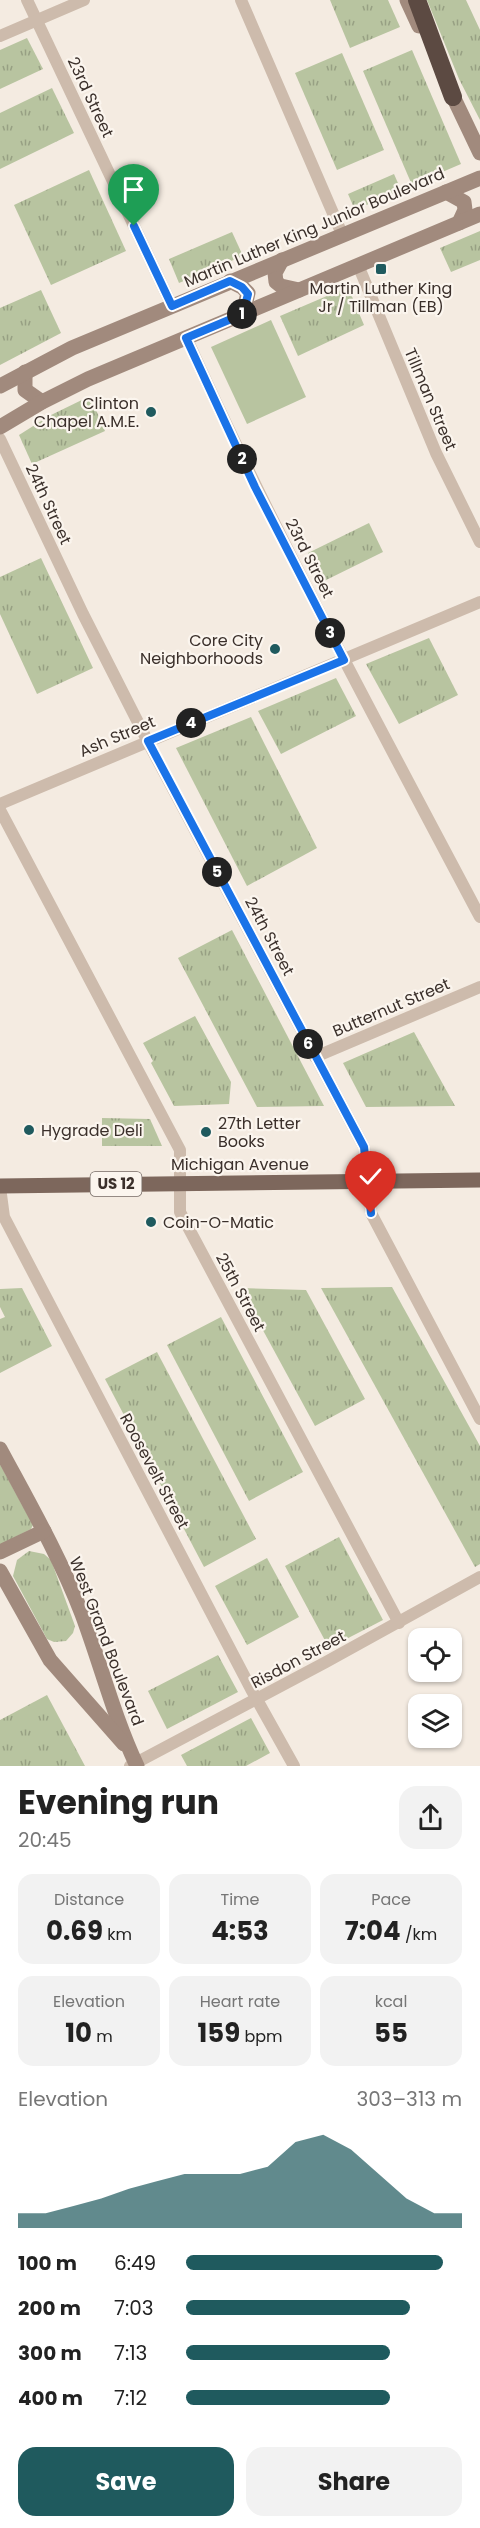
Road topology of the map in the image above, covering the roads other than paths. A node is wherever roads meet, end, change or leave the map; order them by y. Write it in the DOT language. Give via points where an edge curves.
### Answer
graph roads {
  1 [pos="27,0"];
  2 [pos="84,0"];
  3 [pos="241,0"];
  4 [pos="406,0"];
  5 [pos="417,0"];
  6 [pos="36,20"];
  7 [pos="0,36"];
  8 [pos="453,97"];
  9 [pos="480,153"];
  10 [pos="480,178"];
  11 [pos="446,192"];
  12 [pos="480,214"];
  13 [pos="459,223"];
  14 [pos="342,234"];
  15 [pos="282,260"];
  16 [pos="358,265"];
  17 [pos="230,281"];
  18 [pos="299,290"];
  19 [pos="172,306"];
  20 [pos="243,314"];
  21 [pos="186,338"];
  22 [pos="25,372"];
  23 [pos="0,386"];
  24 [pos="42,402"];
  25 [pos="0,427"];
  26 [pos="0,439"];
  27 [pos="480,542"];
  28 [pos="480,602"];
  29 [pos="344,660"];
  30 [pos="148,741"];
  31 [pos="0,804"];
  32 [pos="0,810"];
  33 [pos="480,917"];
  34 [pos="480,987"];
  35 [pos="315,1057"];
  36 [pos="480,1180"];
  37 [pos="368,1181"];
  38 [pos="180,1183"];
  39 [pos="0,1186"];
  40 [pos="480,1419"];
  41 [pos="0,1449"];
  42 [pos="44,1531"];
  43 [pos="0,1552"];
  44 [pos="0,1571"];
  45 [pos="480,1577"];
  46 [pos="399,1623"];
  47 [pos="257,1699"];
  48 [pos="133,1761"];
  49 [pos="294,1766"];
  1 -- 6 [label="street, 23rd Street"];
  2 -- 6 [label="street"];
  3 -- 14 [label="street"];
  4 -- 8 [label="main road"];
  5 -- 8 [label="highway"];
  6 -- 7 [label="street"];
  6 -- 19 [label="street, 23rd Street"];
  8 -- 9 [label="main road"];
  10 -- 11 [label="main road, Martin Luther King Junior Boulevard"];
  11 -- 13 [label="main road" via="464,202"];
  11 -- 14 [label="main road, Martin Luther King Junior Boulevard"];
  12 -- 13 [label="main road"];
  13 -- 16 [label="main road"];
  14 -- 15 [label="main road, Martin Luther King Junior Boulevard"];
  15 -- 17 [label="main road, Martin Luther King Junior Boulevard"];
  15 -- 18 [label="main road" via="275,273 276,282"];
  16 -- 18 [label="main road"];
  16 -- 27 [label="street, Tillman Street" via="436,453"];
  17 -- 19 [label="main road, Martin Luther King Junior Boulevard"];
  17 -- 20 [label="main road" via="248,294"];
  18 -- 20 [label="main road"];
  19 -- 22 [label="main road, Martin Luther King Junior Boulevard"];
  20 -- 21 [label="main road"];
  21 -- 24 [label="main road"];
  21 -- 29 [label="street, 23rd Street" via="255,487"];
  22 -- 23 [label="main road, Martin Luther King Junior Boulevard"];
  22 -- 24 [label="main road" via="25,390"];
  24 -- 25 [label="main road"];
  26 -- 30 [label="street, 24th Street"];
  28 -- 29 [label="street, Ash Street"];
  29 -- 30 [label="street, Ash Street"];
  29 -- 33 [label="street, 23rd Street"];
  30 -- 31 [label="street, Ash Street"];
  30 -- 35 [label="street, 24th Street"];
  32 -- 38 [label="street, 25th Street" via="180,1150"];
  34 -- 35 [label="street, Butternut Street"];
  35 -- 37 [label="street, 24th Street" via="364,1147"];
  36 -- 37 [label="main road, Michigan Avenue / US 12"];
  37 -- 38 [label="main road, Michigan Avenue / US 12"];
  37 -- 40 [label="street, 24th Street" via="371,1213"];
  38 -- 39 [label="main road, Michigan Avenue / US 12"];
  38 -- 46 [label="street, 25th Street" via="180,1212"];
  39 -- 47 [label="street, Roosevelt Street" via="4,1217"];
  41 -- 42 [label="main road, West Grand Boulevard"];
  42 -- 43 [label="main road"];
  42 -- 48 [label="main road, West Grand Boulevard" via="81,1614"];
  44 -- 48 [label="main road, West Grand Boulevard" via="50,1660"];
  45 -- 46 [label="street, Risdon Street"];
  46 -- 47 [label="street, Risdon Street"];
  47 -- 48 [label="street, Risdon Street"];
  47 -- 49 [label="street, Roosevelt Street"];
}
